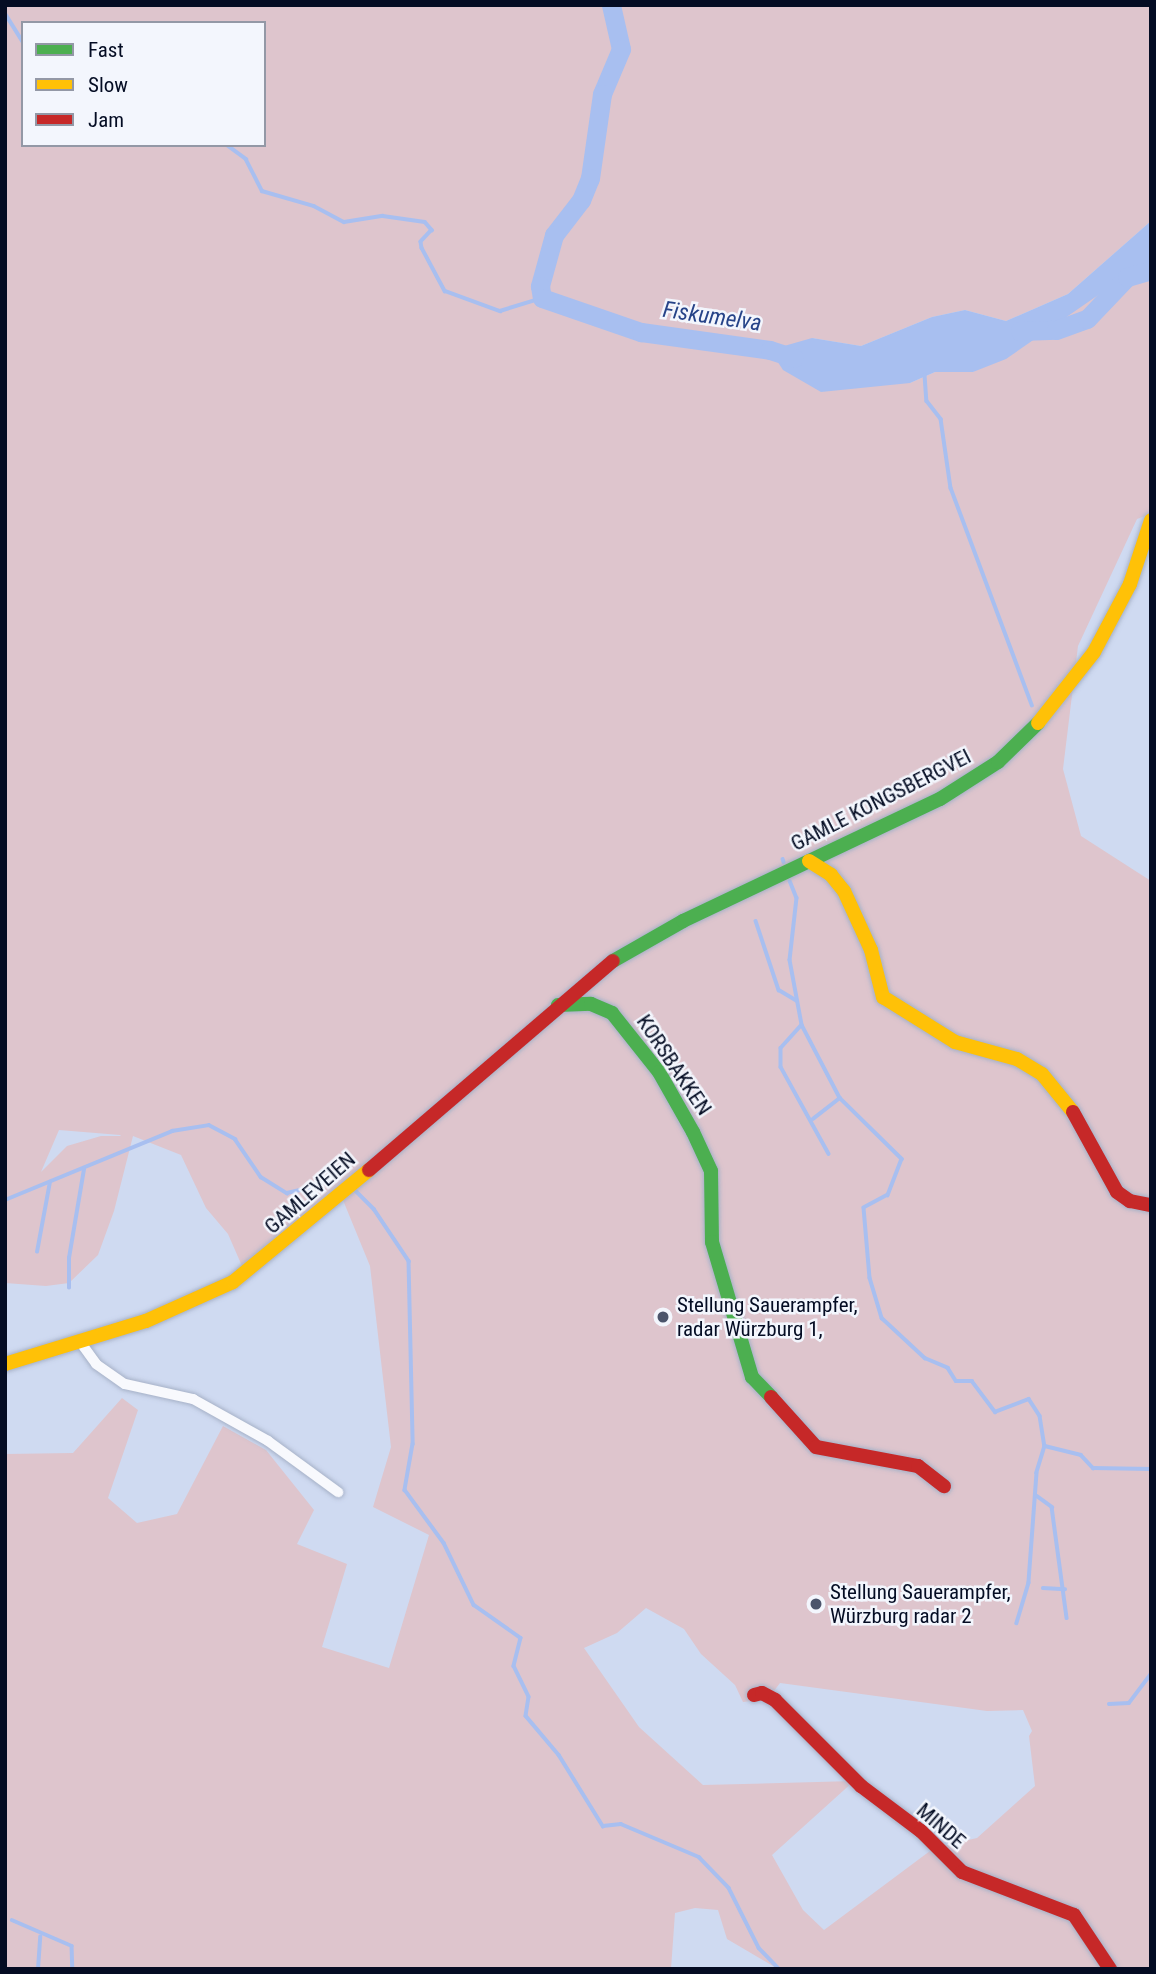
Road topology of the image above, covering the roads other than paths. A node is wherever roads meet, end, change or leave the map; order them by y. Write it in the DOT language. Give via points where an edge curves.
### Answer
graph roads {
  1 [pos="1151,520"];
  2 [pos="809,861"];
  3 [pos="558,1006"];
  4 [pos="536,1025"];
  5 [pos="1151,1205"];
  6 [pos="81,1343"];
  7 [pos="5,1364"];
  8 [pos="944,1486"];
  9 [pos="338,1492"];
  10 [pos="754,1695"];
  11 [pos="1110,1969"];
  1 -- 2 [label="street, GAMLE KONGSBERGVEI" via="1112,623 1071,685 1029,734 964,785"];
  2 -- 3 [label="street, GAMLE KONGSBERGVEI" via="627,951"];
  2 -- 5 [label="street" via="831,874 844,891 871,950 883,997 955,1042 1017,1059 1042,1074 1080,1121 1119,1195"];
  3 -- 4 [label="street, GAMLE KONGSBERGVEI"];
  3 -- 8 [label="street, KORSBAKKEN" via="591,1004 612,1013 659,1072 693,1132 711,1171 712,1242 752,1377 816,1447 918,1466"];
  4 -- 6 [label="street, GAMLEVEIEN" via="263,1261 201,1299"];
  6 -- 7 [label="street, GAMLEVEIEN"];
  6 -- 9 [label="street" via="96,1364 125,1384 193,1399 268,1441"];
  10 -- 11 [label="street, MINDE" via="762,1693 775,1700 875,1799 921,1831 962,1872 1074,1915"];
}
